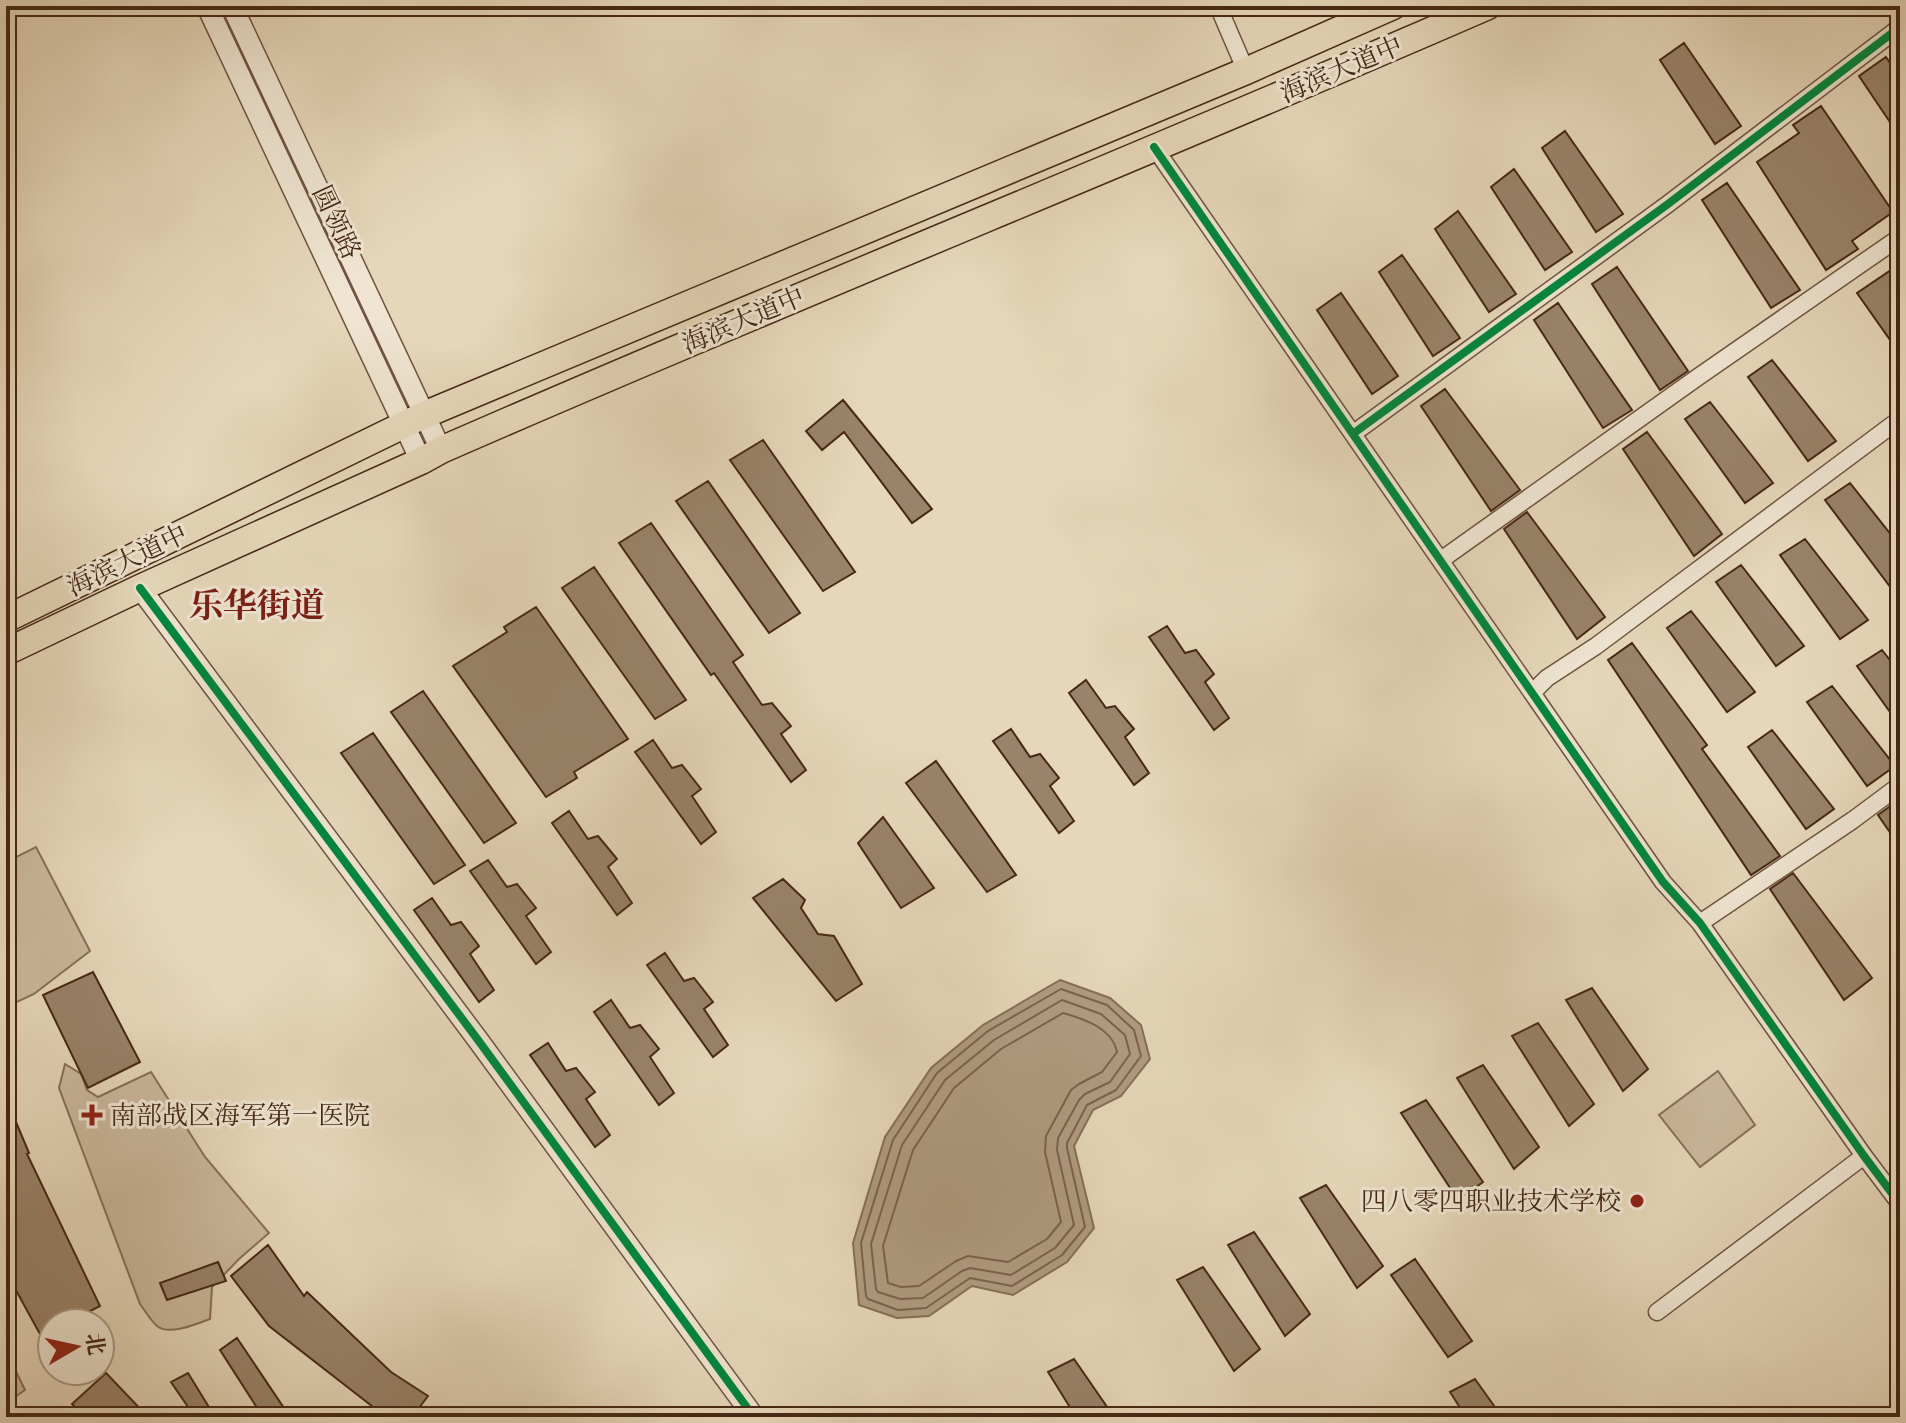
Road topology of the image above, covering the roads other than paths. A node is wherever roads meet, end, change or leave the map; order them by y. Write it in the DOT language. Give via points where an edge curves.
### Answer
graph roads {
  1 [pos="207,6"];
  2 [pos="232,6"];
  3 [pos="1218,6"];
  4 [pos="1393,6"];
  5 [pos="1488,6"];
  6 [pos="1900,27"];
  7 [pos="1246,71"];
  8 [pos="1154,147"];
  9 [pos="1900,237"];
  10 [pos="414,419"];
  11 [pos="1900,419"];
  12 [pos="1354,433"];
  13 [pos="431,455"];
  14 [pos="1441,560"];
  15 [pos="140,588"];
  16 [pos="6,619"];
  17 [pos="6,652"];
  18 [pos="1532,693"];
  19 [pos="1900,785"];
  20 [pos="1700,923"];
  21 [pos="1864,1156"];
  22 [pos="1900,1204"];
  23 [pos="1657,1312"];
  24 [pos="754,1417"];
  1 -- 10 [label="street, 圆领路"];
  2 -- 10 [label="street, 圆领路"];
  3 -- 7 [label="street"];
  4 -- 7 [label="main road, 海滨大道中"];
  5 -- 8 [label="main road, 海滨大道中"];
  6 -- 12 [label="street"];
  7 -- 10 [label="main road, 海滨大道中"];
  8 -- 12 [label="street"];
  8 -- 13 [label="main road, 海滨大道中"];
  9 -- 14 [label="street"];
  10 -- 13 [label="street, 圆领路"];
  10 -- 16 [label="main road, 海滨大道中"];
  11 -- 18 [label="street"];
  12 -- 14 [label="street"];
  13 -- 15 [label="main road, 海滨大道中"];
  14 -- 18 [label="street"];
  15 -- 17 [label="main road, 海滨大道中"];
  15 -- 24 [label="street"];
  18 -- 20 [label="street" via="1663,882"];
  19 -- 20 [label="street"];
  20 -- 21 [label="street"];
  21 -- 22 [label="street"];
  21 -- 23 [label="street"];
}
